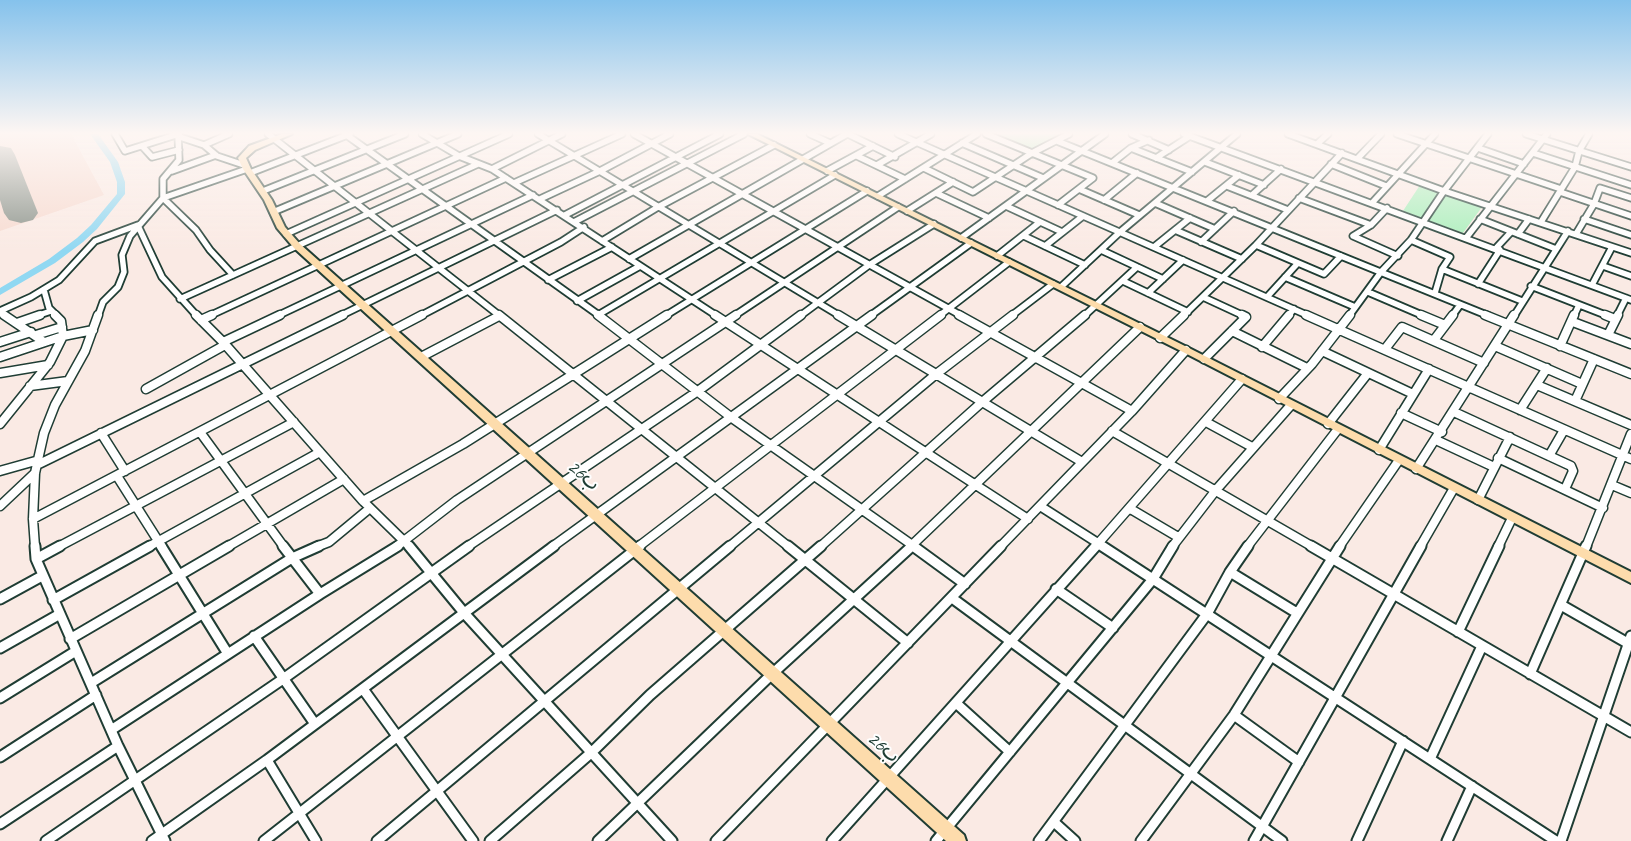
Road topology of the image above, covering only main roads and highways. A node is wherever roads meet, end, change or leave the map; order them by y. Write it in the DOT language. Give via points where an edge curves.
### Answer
graph roads {
  1 [pos="250,173"];
  2 [pos="831,173"];
  3 [pos="1631,578"];
  4 [pos="958,841"];
  1 -- 4 [label="highway, 26ب" via="286,234 297,246"];
  2 -- 3 [label="main road" via="1204,359"];
}
